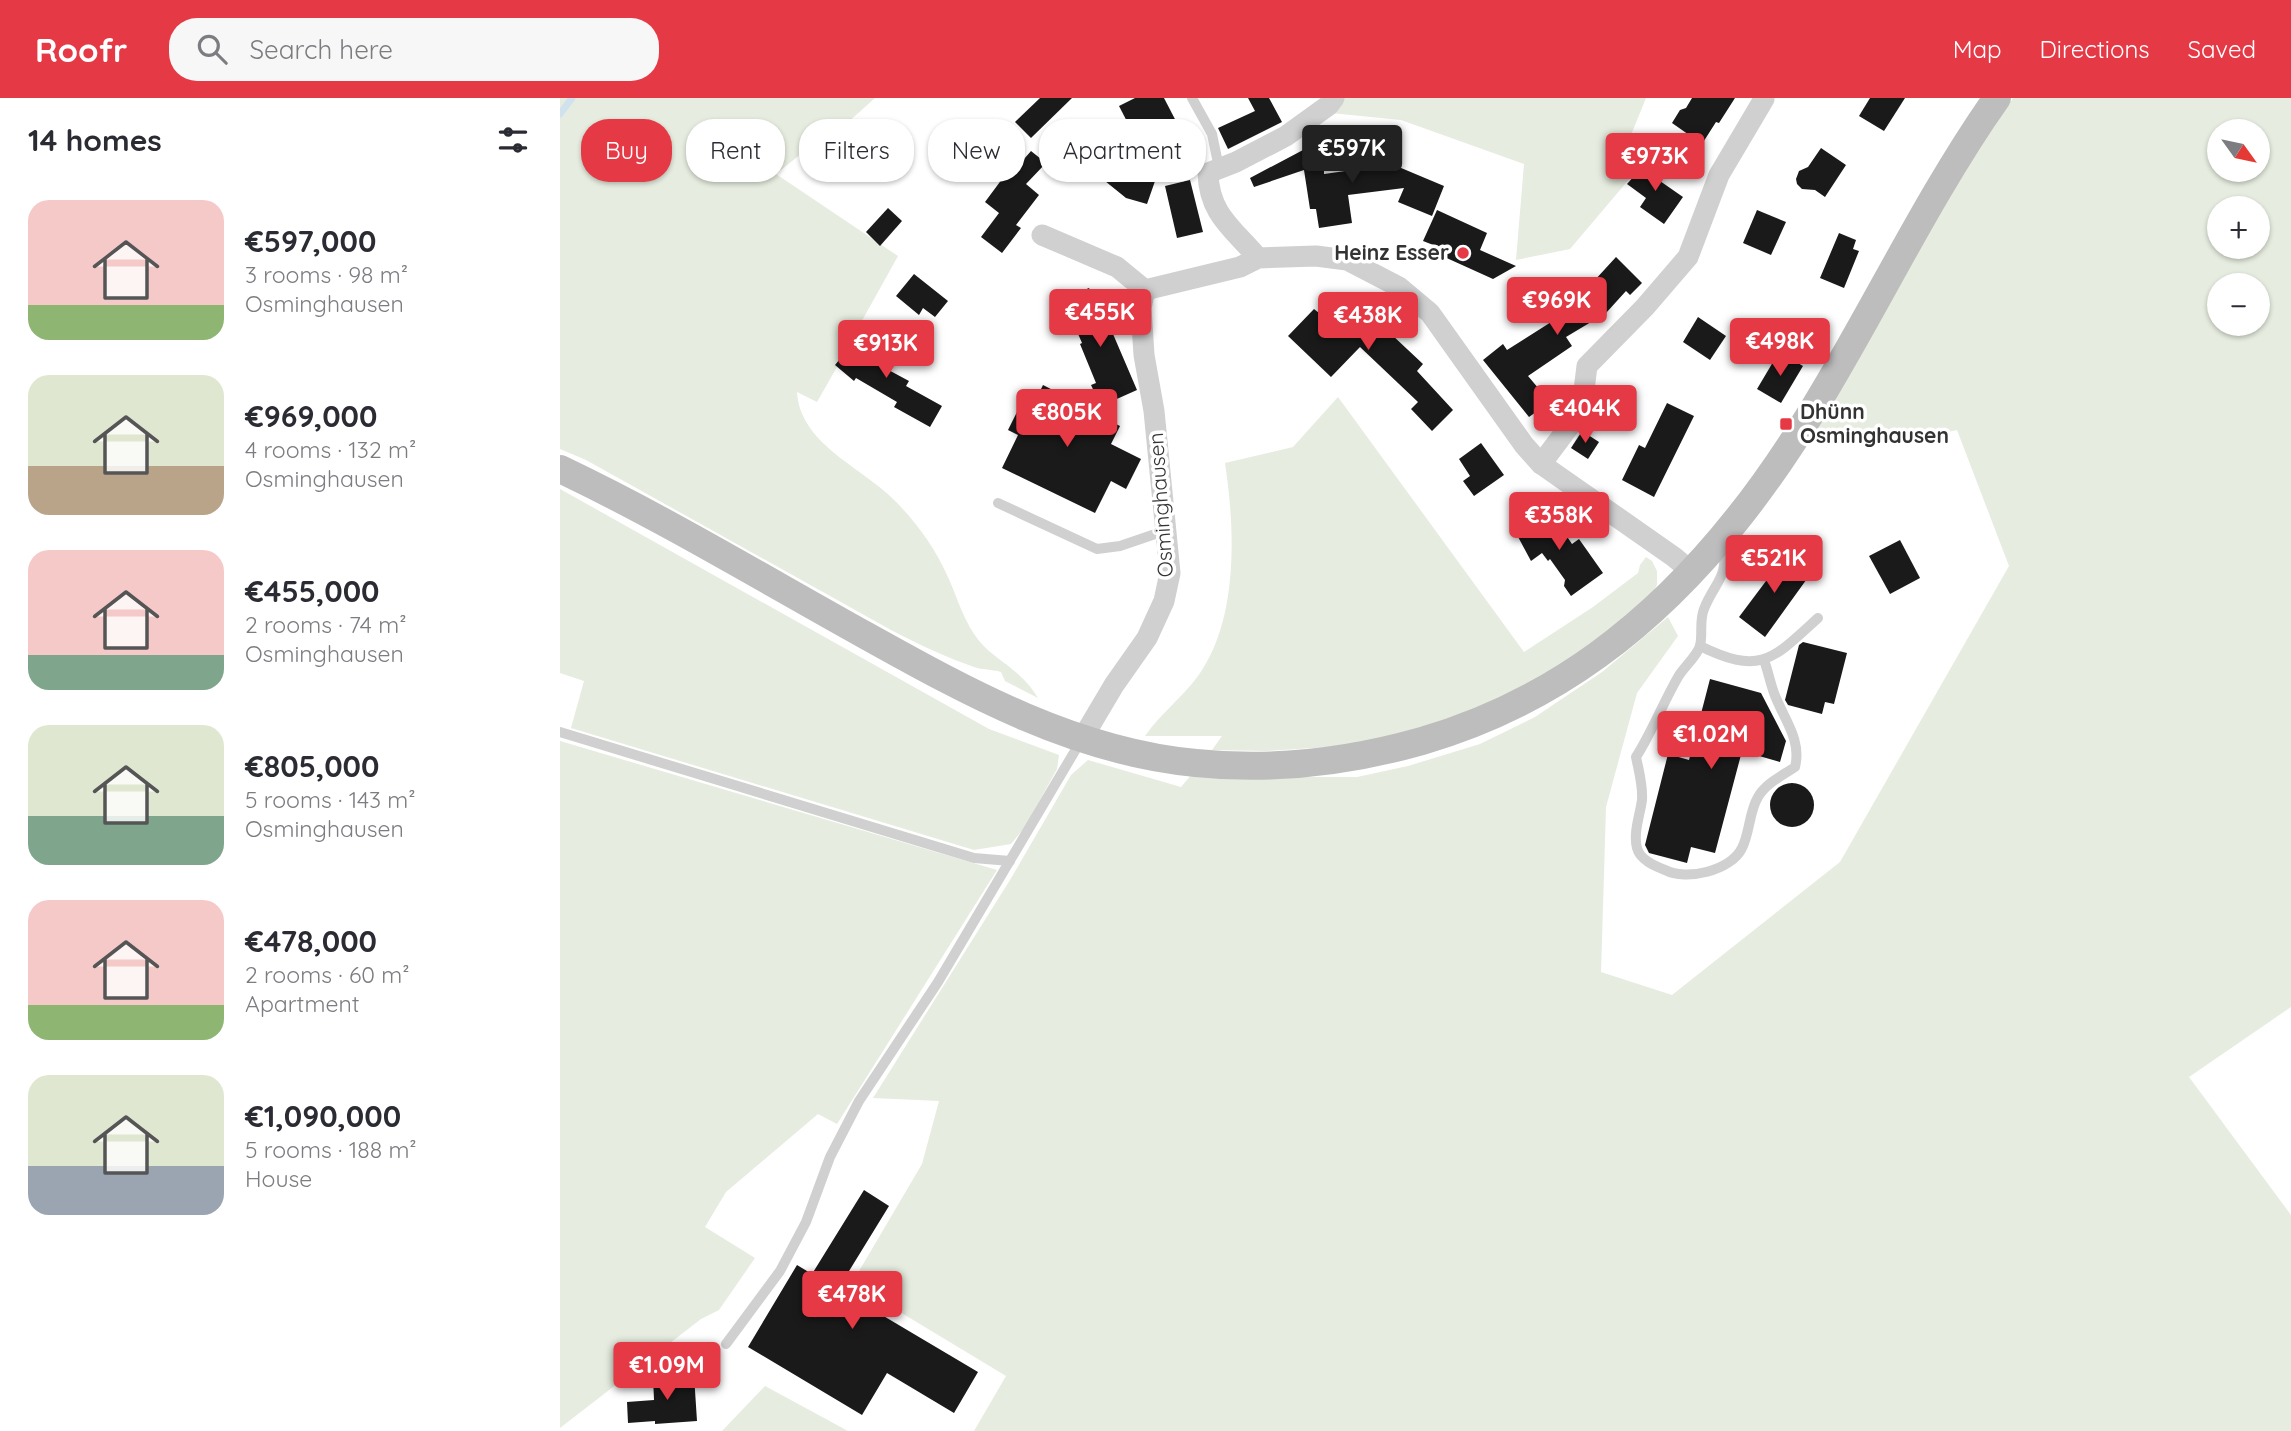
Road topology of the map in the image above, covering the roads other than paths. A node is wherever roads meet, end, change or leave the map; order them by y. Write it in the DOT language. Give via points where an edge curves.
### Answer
graph roads {
  1 [pos="1192,98"];
  2 [pos="1334,98"];
  3 [pos="1997,98"];
  4 [pos="1764,99"];
  5 [pos="1206,168"];
  6 [pos="1214,171"];
  7 [pos="1042,235"];
  8 [pos="1258,258"];
  9 [pos="1145,290"];
  10 [pos="1541,464"];
  11 [pos="560,469"];
  12 [pos="998,503"];
  13 [pos="1167,530"];
  14 [pos="1722,538"];
  15 [pos="1692,572"];
  16 [pos="1818,618"];
  17 [pos="1700,646"];
  18 [pos="1764,660"];
  19 [pos="560,732"];
  20 [pos="1082,739"];
  21 [pos="1010,861"];
  22 [pos="726,1344"];
  1 -- 6 [label="lane" via="1212,134"];
  2 -- 6 [label="street" via="1286,136"];
  3 -- 14 [label="main road" via="1784,455"];
  4 -- 10 [label="street" via="1719,175 1688,257 1587,366 1583,398"];
  5 -- 6 [label="lane"];
  6 -- 8 [label="street" via="1208,190 1219,214"];
  7 -- 9 [label="street" via="1117,267"];
  8 -- 9 [label="street" via="1240,267"];
  8 -- 10 [label="street" via="1347,260 1399,287 1430,313"];
  9 -- 13 [label="street, Osminghausen" via="1141,309 1144,355"];
  10 -- 15 [label="street"];
  11 -- 20 [label="main road" via="632,504 969,692"];
  12 -- 13 [label="lane" via="1097,549"];
  13 -- 20 [label="street, Osminghausen" via="1170,573 1164,601 1147,638"];
  14 -- 15 [label="main road"];
  14 -- 17 [label="lane" via="1726,560 1722,578 1704,609"];
  15 -- 20 [label="main road" via="1639,624 1555,685 1477,722 1389,750 1301,765 1194,763"];
  16 -- 18 [label="lane"];
  17 -- 18 [label="lane" via="1740,661"];
  17 -- 18 [label="lane" via="1669,692 1636,757 1642,801 1636,848 1641,857 1669,872 1691,875 1719,868 1741,852 1756,799 1765,787 1796,767 1796,743"];
  19 -- 21 [label="lane" via="974,858"];
  20 -- 21 [label="lane"];
  21 -- 22 [label="lane" via="847,1122 807,1222 780,1271"];
}
